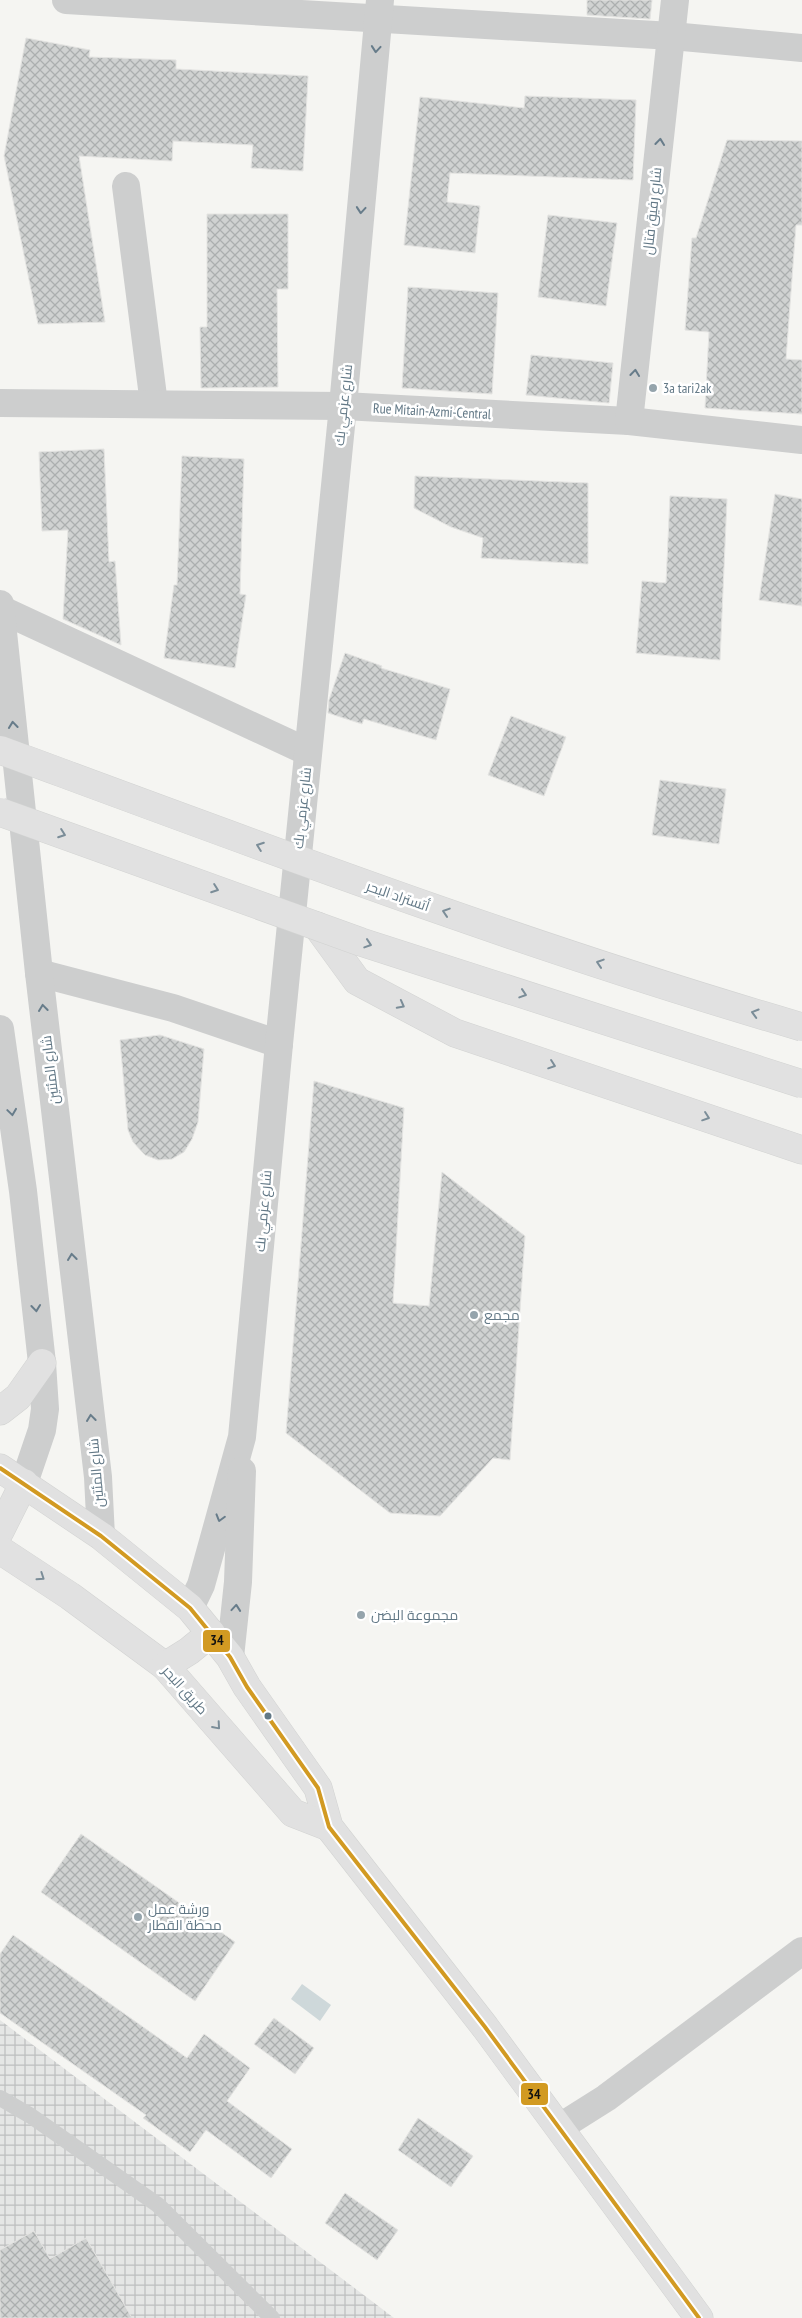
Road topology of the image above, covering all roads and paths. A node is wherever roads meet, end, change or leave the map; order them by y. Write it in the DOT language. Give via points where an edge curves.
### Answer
graph roads {
  1 [pos="66,0"];
  2 [pos="675,0"];
  3 [pos="379,9"];
  4 [pos="672,36"];
  5 [pos="802,48"];
  6 [pos="126,186"];
  7 [pos="0,402"];
  8 [pos="154,404"];
  9 [pos="344,406"];
  10 [pos="629,421"];
  11 [pos="802,440"];
  12 [pos="0,604"];
  13 [pos="0,609"];
  14 [pos="0,750"];
  15 [pos="308,752"];
  16 [pos="0,812"];
  17 [pos="317,926"];
  18 [pos="39,973"];
  19 [pos="802,1027"];
  20 [pos="0,1030"];
  21 [pos="279,1044"];
  22 [pos="802,1084"];
  23 [pos="802,1150"];
  24 [pos="42,1363"];
  25 [pos="0,1411"];
  26 [pos="242,1437"];
  27 [pos="0,1468"];
  28 [pos="24,1483"];
  29 [pos="0,1532"];
  30 [pos="101,1536"];
  31 [pos="0,1550"];
  32 [pos="190,1608"];
  33 [pos="211,1633"];
  34 [pos="230,1656"];
  35 [pos="165,1666"];
  36 [pos="329,1827"];
  37 [pos="802,1951"];
  38 [pos="0,2098"];
  39 [pos="560,2127"];
  40 [pos="272,2318"];
  41 [pos="698,2318"];
  1 -- 3 [label="street"];
  2 -- 4 [label="street, شارع رفيق فتال"];
  3 -- 4 [label="street"];
  3 -- 9 [label="street, شارع عزمي بك, one-way"];
  4 -- 5 [label="street"];
  10 -- 4 [label="street, شارع رفيق فتال, one-way"];
  6 -- 8 [label="street"];
  7 -- 8 [label="street, Rue Mitain-Azmi-Central"];
  8 -- 9 [label="street, Rue Mitain-Azmi-Central"];
  9 -- 10 [label="street, Rue Mitain-Azmi-Central"];
  9 -- 15 [label="street, شارع عزمي بك"];
  10 -- 11 [label="street, Rue Mitain-Azmi-Central"];
  12 -- 13 [label="street, شارع المئتين"];
  13 -- 15 [label="street"];
  18 -- 13 [label="street, شارع المئتين, one-way"];
  19 -- 14 [label="highway, أتستراد البحر, one-way, bridge" via="716,1002 379,890"];
  15 -- 21 [label="street, شارع عزمي بك"];
  16 -- 17 [label="highway, one-way, bridge"];
  17 -- 22 [label="highway, one-way, bridge"];
  17 -- 23 [label="highway, one-way" via="357,981 455,1033"];
  18 -- 21 [label="street" via="173,1008"];
  30 -- 18 [label="street, شارع المئتين, one-way" via="98,1477"];
  20 -- 24 [label="street, one-way" via="23,1191"];
  21 -- 26 [label="street, شارع عزمي بك"];
  24 -- 25 [label="highway" via="18,1397"];
  24 -- 28 [label="street" via="45,1408 42,1430"];
  26 -- 32 [label="street, شارع عزمي بك, one-way" via="201,1585"];
  34 -- 26 [label="street, one-way" via="243,1494"];
  27 -- 28 [label="highway"];
  28 -- 29 [label="highway"];
  28 -- 30 [label="highway"];
  30 -- 32 [label="highway"];
  31 -- 35 [label="highway, طريق البحر, one-way" via="70,1596"];
  32 -- 33 [label="highway"];
  33 -- 34 [label="highway"];
  33 -- 35 [label="highway"];
  34 -- 36 [label="highway" via="247,1687 318,1788"];
  35 -- 36 [label="highway, طريق البحر, one-way" via="293,1813"];
  36 -- 39 [label="highway"];
  37 -- 39 [label="street" via="606,2098"];
  38 -- 40 [label="lane" via="158,2205"];
  39 -- 41 [label="highway"];
}
